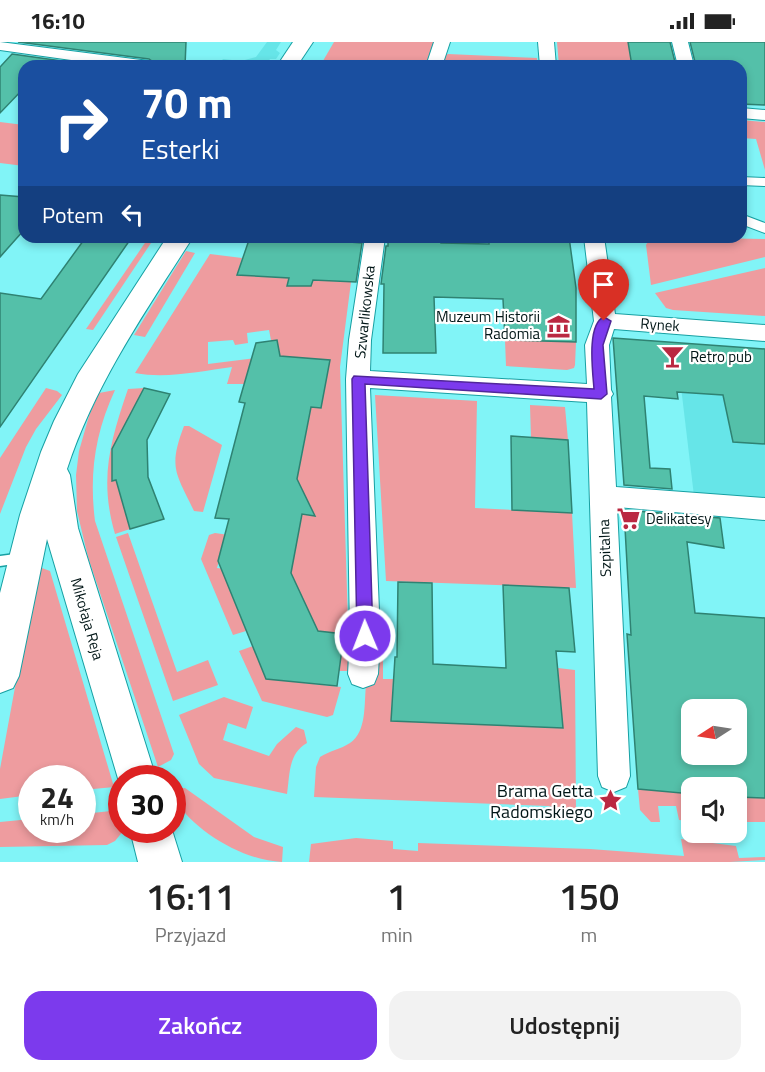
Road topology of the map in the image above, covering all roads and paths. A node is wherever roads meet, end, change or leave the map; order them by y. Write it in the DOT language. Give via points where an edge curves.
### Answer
graph roads {
  1 [pos="303,42"];
  2 [pos="442,42"];
  3 [pos="546,42"];
  4 [pos="680,42"];
  5 [pos="0,45"];
  6 [pos="106,60"];
  7 [pos="291,60"];
  8 [pos="436,60"];
  9 [pos="548,60"];
  10 [pos="684,60"];
  11 [pos="747,114"];
  12 [pos="765,115"];
  13 [pos="747,181"];
  14 [pos="765,182"];
  15 [pos="747,221"];
  16 [pos="765,228"];
  17 [pos="176,243"];
  18 [pos="374,243"];
  19 [pos="595,243"];
  20 [pos="604,321"];
  21 [pos="765,333"];
  22 [pos="358,379"];
  23 [pos="601,394"];
  24 [pos="56,456"];
  25 [pos="604,496"];
  26 [pos="765,509"];
  27 [pos="12,560"];
  28 [pos="0,674"];
  29 [pos="363,674"];
  30 [pos="131,765"];
  31 [pos="614,776"];
  32 [pos="154,843"];
  33 [pos="160,862"];
  1 -- 7 [label="street"];
  2 -- 8 [label="street"];
  3 -- 9 [label="street"];
  4 -- 10 [label="street"];
  5 -- 6 [label="street"];
  11 -- 12 [label="street"];
  13 -- 14 [label="street"];
  15 -- 16 [label="street"];
  17 -- 24 [label="street, Mikołaja Reja" via="91,378"];
  18 -- 22 [label="street, Szwarlikowska"];
  19 -- 20 [label="street"];
  20 -- 21 [label="street, Rynek"];
  20 -- 23 [label="street, Szpitalna" via="597,345"];
  22 -- 23 [label="street"];
  22 -- 29 [label="street, Szwarlikowska"];
  23 -- 25 [label="street, Szpitalna"];
  24 -- 27 [label="street, Mikołaja Reja"];
  24 -- 30 [label="street, Mikołaja Reja" via="54,478 61,528"];
  25 -- 26 [label="street"];
  25 -- 31 [label="street, Szpitalna"];
  27 -- 28 [label="street, Mikołaja Reja"];
  32 -- 33 [label="street"];
}
